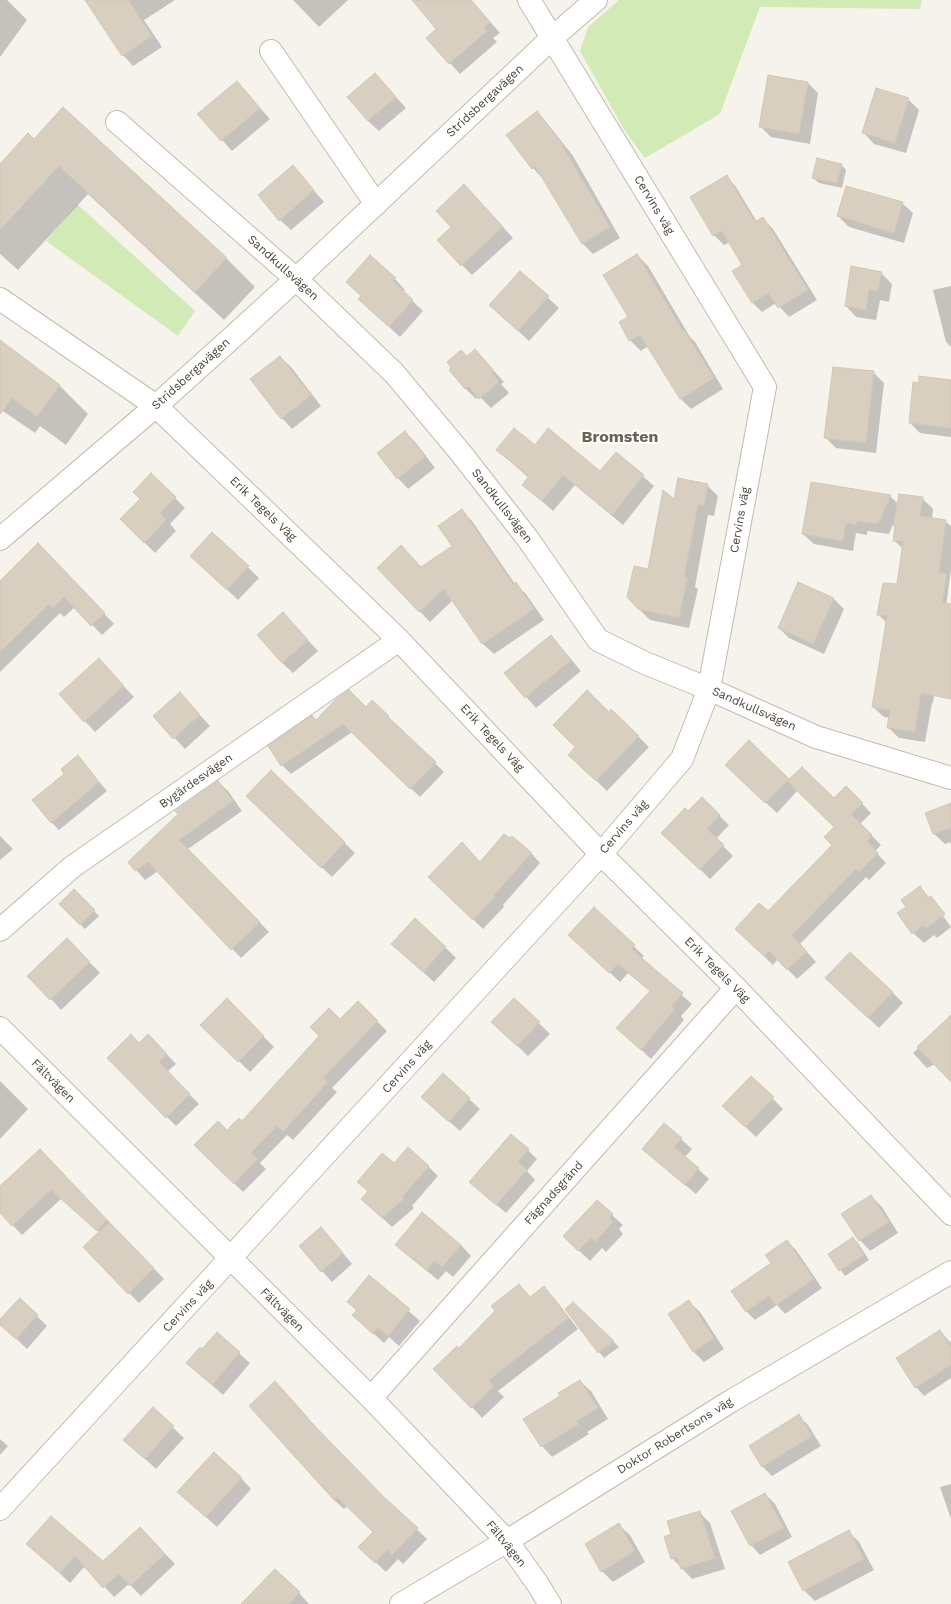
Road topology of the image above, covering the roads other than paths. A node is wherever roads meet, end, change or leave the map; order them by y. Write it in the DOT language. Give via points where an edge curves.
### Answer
graph roads {
  1 [pos="529,0"];
  2 [pos="596,0"];
  3 [pos="552,38"];
  4 [pos="271,51"];
  5 [pos="117,122"];
  6 [pos="376,204"];
  7 [pos="296,279"];
  8 [pos="0,299"];
  9 [pos="156,406"];
  10 [pos="0,539"];
  11 [pos="399,640"];
  12 [pos="709,689"];
  13 [pos="951,778"];
  14 [pos="601,854"];
  15 [pos="0,930"];
  16 [pos="736,988"];
  17 [pos="0,1028"];
  18 [pos="951,1214"];
  19 [pos="231,1259"];
  20 [pos="951,1272"];
  21 [pos="371,1398"];
  22 [pos="0,1509"];
  23 [pos="507,1541"];
  24 [pos="402,1604"];
  25 [pos="550,1604"];
  1 -- 3 [label="street, Cervins väg"];
  2 -- 3 [label="street, Stridsbergavägen"];
  3 -- 6 [label="street, Stridsbergavägen"];
  3 -- 12 [label="street, Cervins väg" via="765,387"];
  4 -- 6 [label="street"];
  5 -- 7 [label="street, Sandkullsvägen"];
  6 -- 7 [label="street, Stridsbergavägen"];
  7 -- 9 [label="street, Stridsbergavägen"];
  7 -- 12 [label="street, Sandkullsvägen" via="394,373 528,539 598,640 645,663"];
  8 -- 9 [label="street, Erik Tegels Väg"];
  9 -- 10 [label="street, Stridsbergavägen"];
  9 -- 11 [label="street, Erik Tegels Väg"];
  11 -- 14 [label="street, Erik Tegels Väg"];
  11 -- 15 [label="street, Bygärdesvägen" via="72,867"];
  12 -- 13 [label="street, Sandkullsvägen" via="816,737"];
  12 -- 14 [label="street, Cervins väg" via="682,759"];
  14 -- 16 [label="street, Erik Tegels Väg"];
  14 -- 19 [label="street, Cervins väg"];
  16 -- 18 [label="street, Erik Tegels Väg"];
  16 -- 21 [label="street, Fägnadsgränd"];
  17 -- 19 [label="street, Fältvägen"];
  19 -- 21 [label="street, Fältvägen"];
  19 -- 22 [label="street, Cervins väg"];
  20 -- 23 [label="street, Doktor Robertsons väg" via="731,1401"];
  21 -- 23 [label="street, Fältvägen"];
  23 -- 24 [label="street, Doktor Robertsons väg"];
  23 -- 25 [label="street, Fältvägen"];
}
